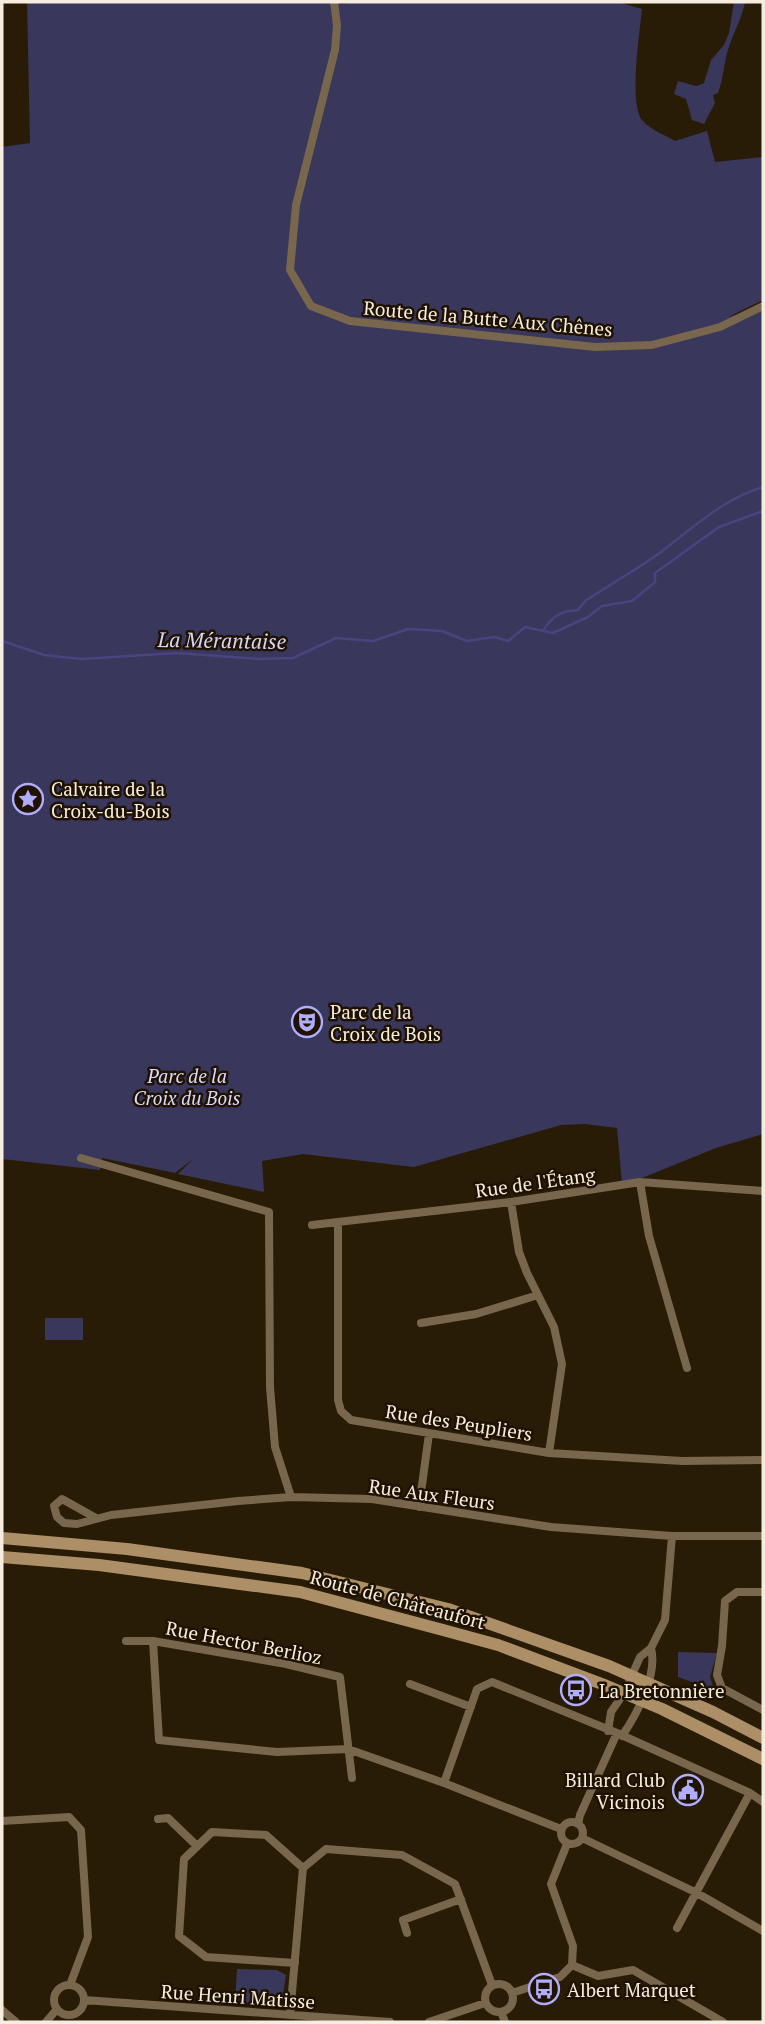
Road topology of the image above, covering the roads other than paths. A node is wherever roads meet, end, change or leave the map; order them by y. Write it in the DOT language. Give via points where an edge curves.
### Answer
graph roads {
  1 [pos="334,2"];
  2 [pos="763,306"];
  3 [pos="81,1158"];
  4 [pos="640,1182"];
  5 [pos="763,1191"];
  6 [pos="511,1202"];
  7 [pos="338,1222"];
  8 [pos="312,1225"];
  9 [pos="538,1295"];
  10 [pos="421,1324"];
  11 [pos="687,1368"];
  12 [pos="429,1434"];
  13 [pos="549,1453"];
  14 [pos="763,1460"];
  15 [pos="291,1497"];
  16 [pos="419,1507"];
  17 [pos="96,1518"];
  18 [pos="672,1536"];
  19 [pos="763,1536"];
  20 [pos="2,1538"];
  21 [pos="2,1557"];
  22 [pos="763,1592"];
  23 [pos="126,1641"];
  24 [pos="153,1641"];
  25 [pos="651,1648"];
  26 [pos="648,1683"];
  27 [pos="410,1684"];
  28 [pos="628,1685"];
  29 [pos="641,1700"];
  30 [pos="471,1707"];
  31 [pos="763,1710"];
  32 [pos="615,1733"];
  33 [pos="763,1738"];
  34 [pos="348,1749"];
  35 [pos="763,1759"];
  36 [pos="352,1778"];
  37 [pos="444,1783"];
  38 [pos="750,1793"];
  39 [pos="763,1802"];
  40 [pos="158,1819"];
  41 [pos="2,1821"];
  42 [pos="578,1824"];
  43 [pos="561,1829"];
  44 [pos="582,1838"];
  45 [pos="567,1844"];
  46 [pos="197,1846"];
  47 [pos="303,1868"];
  48 [pos="697,1893"];
  49 [pos="461,1899"];
  50 [pos="677,1928"];
  51 [pos="763,1931"];
  52 [pos="407,1933"];
  53 [pos="295,1963"];
  54 [pos="572,1965"];
  55 [pos="70,1985"];
  56 [pos="492,1985"];
  57 [pos="512,1993"];
  58 [pos="84,2000"];
  59 [pos="485,2003"];
  60 [pos="57,2009"];
  61 [pos="2,2010"];
  62 [pos="501,2012"];
  63 [pos="252,2013"];
  64 [pos="290,2015"];
  65 [pos="16,2022"];
  66 [pos="46,2022"];
  67 [pos="256,2022"];
  68 [pos="390,2022"];
  69 [pos="429,2022"];
  70 [pos="505,2022"];
  71 [pos="723,2022"];
  1 -- 2 [label="street, Route de la Butte Aux Chênes" via="335,50 296,205 290,270 311,306 350,321 595,347 652,345 720,327"];
  3 -- 15 [label="street" via="269,1212 270,1387 275,1447"];
  4 -- 5 [label="street, Rue de l'Étang"];
  4 -- 6 [label="street, Rue de l'Étang"];
  4 -- 11 [label="street" via="649,1236"];
  6 -- 7 [label="street, Rue de l'Étang"];
  6 -- 9 [label="street" via="519,1252"];
  7 -- 8 [label="street, Rue de l'Étang"];
  7 -- 12 [label="street, Rue des Peupliers" via="341,1411 351,1420"];
  9 -- 10 [label="street" via="476,1314"];
  9 -- 13 [label="street" via="554,1327 562,1364"];
  12 -- 13 [label="street, Rue des Peupliers"];
  12 -- 16 [label="street"];
  13 -- 14 [label="street, Rue des Peupliers" via="682,1461"];
  15 -- 16 [label="street, Rue Aux Fleurs" via="372,1499"];
  15 -- 17 [label="street, Rue Aux Fleurs"];
  16 -- 18 [label="street, Rue Aux Fleurs" via="551,1527"];
  17 -- 17 [label="street, Rue Aux Fleurs" via="62,1499 54,1506 64,1523"];
  18 -- 19 [label="street, Rue Aux Fleurs"];
  18 -- 25 [label="street" via="665,1620"];
  20 -- 28 [label="main road, Route de Châteaufort" via="127,1549 302,1573 448,1609"];
  21 -- 28 [label="main road, Route de Châteaufort" via="300,1592"];
  22 -- 31 [label="street" via="737,1592 724,1601 717,1675 722,1688"];
  23 -- 24 [label="street, Rue Hector Berlioz"];
  24 -- 34 [label="street, Rue Hector Berlioz" via="340,1676"];
  24 -- 34 [label="street, Rue Hector Berlioz" via="159,1740 277,1752"];
  25 -- 26 [label="street" via="654,1660"];
  25 -- 28 [label="street" via="640,1657"];
  26 -- 28 [label="main road, Route de Châteaufort"];
  26 -- 29 [label="street"];
  26 -- 33 [label="main road, Route de Châteaufort"];
  27 -- 30 [label="street"];
  28 -- 29 [label="main road, Route de Châteaufort"];
  28 -- 32 [label="street" via="611,1712"];
  29 -- 32 [label="street" via="633,1720"];
  29 -- 35 [label="main road, Route de Châteaufort"];
  30 -- 32 [label="street" via="477,1689 492,1682"];
  30 -- 37 [label="street"];
  32 -- 38 [label="street"];
  32 -- 42 [label="street"];
  34 -- 36 [label="street, Rue Hector Berlioz"];
  34 -- 37 [label="street, Rue Hector Berlioz"];
  37 -- 43 [label="street, Rue Hector Berlioz"];
  38 -- 39 [label="street"];
  38 -- 48 [label="street"];
  40 -- 46 [label="street" via="168,1818"];
  41 -- 55 [label="street" via="69,1817 81,1830 88,1937"];
  42 -- 43 [label="street" via="569,1822"];
  42 -- 44 [label="street"];
  43 -- 45 [label="street"];
  44 -- 45 [label="street"];
  44 -- 48 [label="street"];
  45 -- 54 [label="street" via="551,1884 573,1946"];
  46 -- 47 [label="street" via="212,1832 266,1835"];
  46 -- 53 [label="street" via="184,1859 179,1936 206,1956"];
  47 -- 49 [label="street" via="326,1849 402,1855 455,1884"];
  47 -- 53 [label="street"];
  48 -- 50 [label="street"];
  48 -- 51 [label="street"];
  49 -- 52 [label="street" via="403,1920"];
  49 -- 56 [label="street"];
  53 -- 64 [label="street"];
  54 -- 57 [label="street" via="560,1977"];
  54 -- 71 [label="street" via="598,1976 633,1970"];
  55 -- 58 [label="street" via="80,1990"];
  55 -- 60 [label="street" via="56,1993"];
  56 -- 57 [label="street" via="504,1984"];
  56 -- 59 [label="street" via="485,1992"];
  57 -- 62 [label="street" via="511,2005"];
  58 -- 60 [label="street" via="76,2013"];
  58 -- 63 [label="street, Rue Henri Matisse"];
  59 -- 62 [label="street" via="491,2011"];
  59 -- 69 [label="street"];
  60 -- 66 [label="street"];
  61 -- 65 [label="street"];
  62 -- 70 [label="street"];
  63 -- 64 [label="street, Rue Henri Matisse"];
  63 -- 67 [label="street"];
  64 -- 68 [label="street, Rue Henri Matisse"];
}
